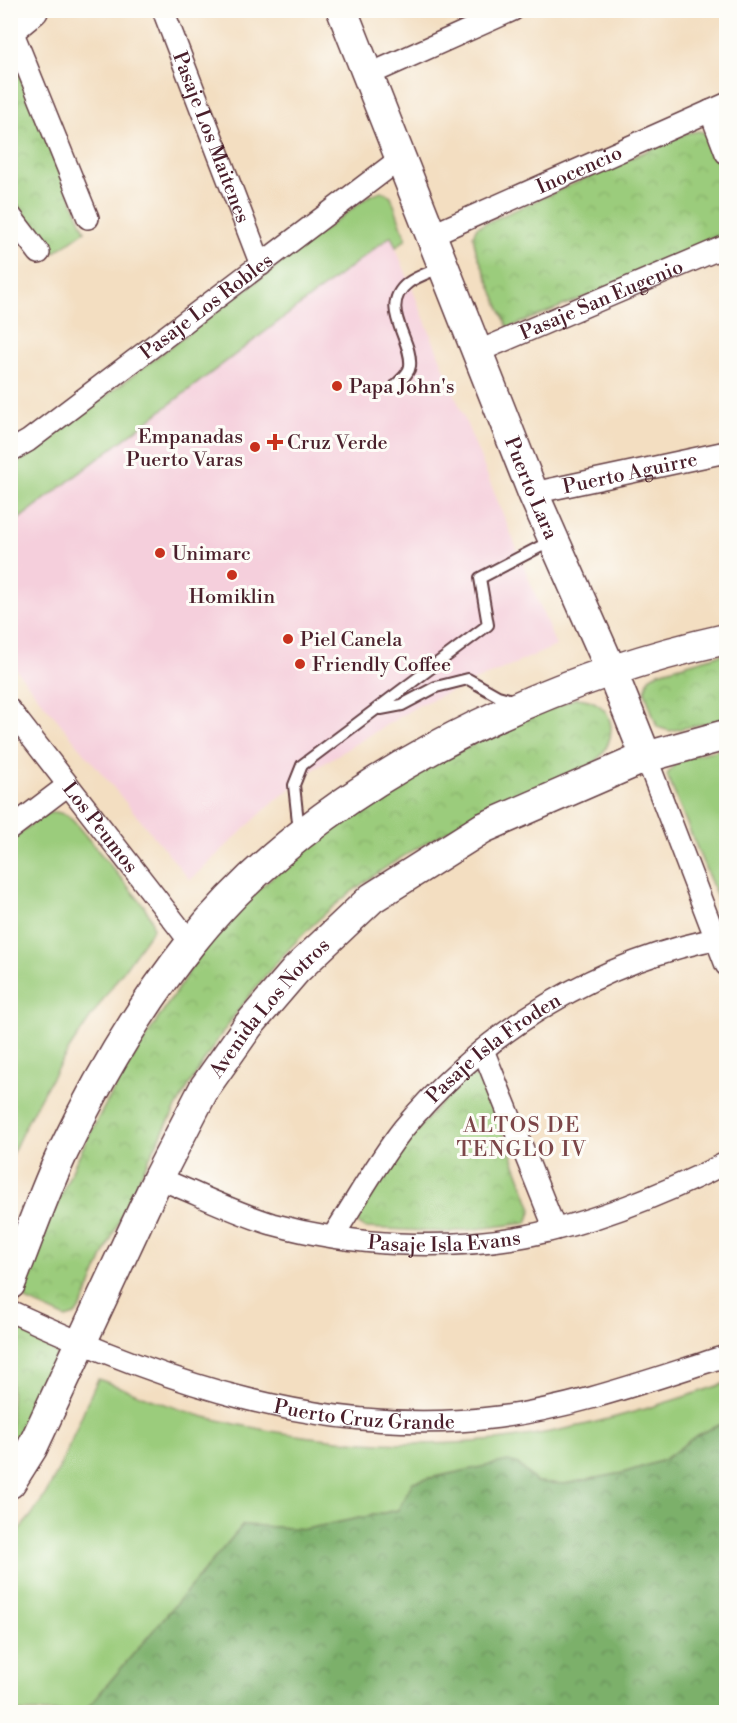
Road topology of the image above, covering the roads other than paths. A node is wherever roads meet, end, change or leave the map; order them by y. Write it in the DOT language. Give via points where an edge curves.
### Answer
graph roads {
  1 [pos="33,10"];
  2 [pos="163,10"];
  3 [pos="342,10"];
  4 [pos="513,10"];
  5 [pos="11,28"];
  6 [pos="368,75"];
  7 [pos="718,108"];
  8 [pos="726,153"];
  9 [pos="401,158"];
  10 [pos="10,215"];
  11 [pos="88,218"];
  12 [pos="431,235"];
  13 [pos="726,246"];
  14 [pos="39,253"];
  15 [pos="261,265"];
  16 [pos="444,266"];
  17 [pos="477,352"];
  18 [pos="396,385"];
  19 [pos="10,451"];
  20 [pos="726,452"];
  21 [pos="533,493"];
  22 [pos="554,540"];
  23 [pos="726,639"];
  24 [pos="612,672"];
  25 [pos="534,702"];
  26 [pos="10,710"];
  27 [pos="378,710"];
  28 [pos="726,735"];
  29 [pos="646,757"];
  30 [pos="69,785"];
  31 [pos="10,829"];
  32 [pos="299,834"];
  33 [pos="722,938"];
  34 [pos="191,944"];
  35 [pos="726,965"];
  36 [pos="483,1050"];
  37 [pos="726,1163"];
  38 [pos="158,1178"];
  39 [pos="555,1229"];
  40 [pos="333,1236"];
  41 [pos="10,1284"];
  42 [pos="10,1311"];
  43 [pos="80,1343"];
  44 [pos="726,1356"];
  45 [pos="10,1483"];
  1 -- 5 [label="main road"];
  2 -- 15 [label="street, Pasaje Los Maitenes"];
  3 -- 6 [label="main road, Puerto Lara"];
  4 -- 6 [label="street"];
  5 -- 11 [label="street"];
  6 -- 9 [label="main road, Puerto Lara"];
  7 -- 8 [label="street"];
  7 -- 12 [label="street, Inocencio"];
  9 -- 12 [label="main road, Puerto Lara"];
  9 -- 15 [label="street, Pasaje Los Robles"];
  10 -- 14 [label="street"];
  12 -- 16 [label="main road, Puerto Lara"];
  13 -- 17 [label="street, Pasaje San Eugenio"];
  15 -- 19 [label="street, Pasaje Los Robles"];
  16 -- 17 [label="main road, Puerto Lara"];
  16 -- 18 [label="lane" via="407,284 397,300 395,314 410,365"];
  17 -- 21 [label="main road, Puerto Lara"];
  20 -- 21 [label="street, Puerto Aguirre"];
  21 -- 22 [label="main road, Puerto Lara"];
  22 -- 24 [label="main road, Puerto Lara"];
  22 -- 27 [label="lane" via="480,578 488,625"];
  23 -- 24 [label="main road"];
  24 -- 25 [label="main road"];
  24 -- 29 [label="main road, Puerto Lara"];
  25 -- 27 [label="lane" via="498,696 468,679 436,687 391,709"];
  25 -- 32 [label="main road" via="429,751 329,811"];
  26 -- 30 [label="street, Los Peumos"];
  27 -- 32 [label="lane" via="302,765 294,785"];
  28 -- 29 [label="main road, Avenida Los Notros"];
  29 -- 33 [label="street, Puerto Lara"];
  29 -- 38 [label="main road, Avenida Los Notros" via="483,828 372,898 296,970 248,1026 205,1087"];
  30 -- 31 [label="street"];
  30 -- 34 [label="street, Los Peumos"];
  32 -- 34 [label="main road" via="239,890"];
  33 -- 35 [label="street, Puerto Lara"];
  33 -- 36 [label="street, Pasaje Isla Froden" via="649,958 585,984 530,1014"];
  34 -- 41 [label="main road" via="116,1055 76,1124"];
  36 -- 39 [label="street"];
  36 -- 40 [label="street, Pasaje Isla Froden" via="403,1129"];
  37 -- 39 [label="street, Pasaje Isla Evans" via="671,1188"];
  38 -- 40 [label="street, Pasaje Isla Evans" via="244,1215"];
  38 -- 43 [label="main road, Avenida Los Notros"];
  39 -- 40 [label="street, Pasaje Isla Evans" via="497,1240 447,1243"];
  42 -- 43 [label="street, Puerto Cruz Grande"];
  43 -- 44 [label="street, Puerto Cruz Grande" via="164,1375 267,1406 311,1414 403,1421 500,1417 548,1408"];
  43 -- 45 [label="main road, Avenida Los Notros" via="32,1448"];
}
